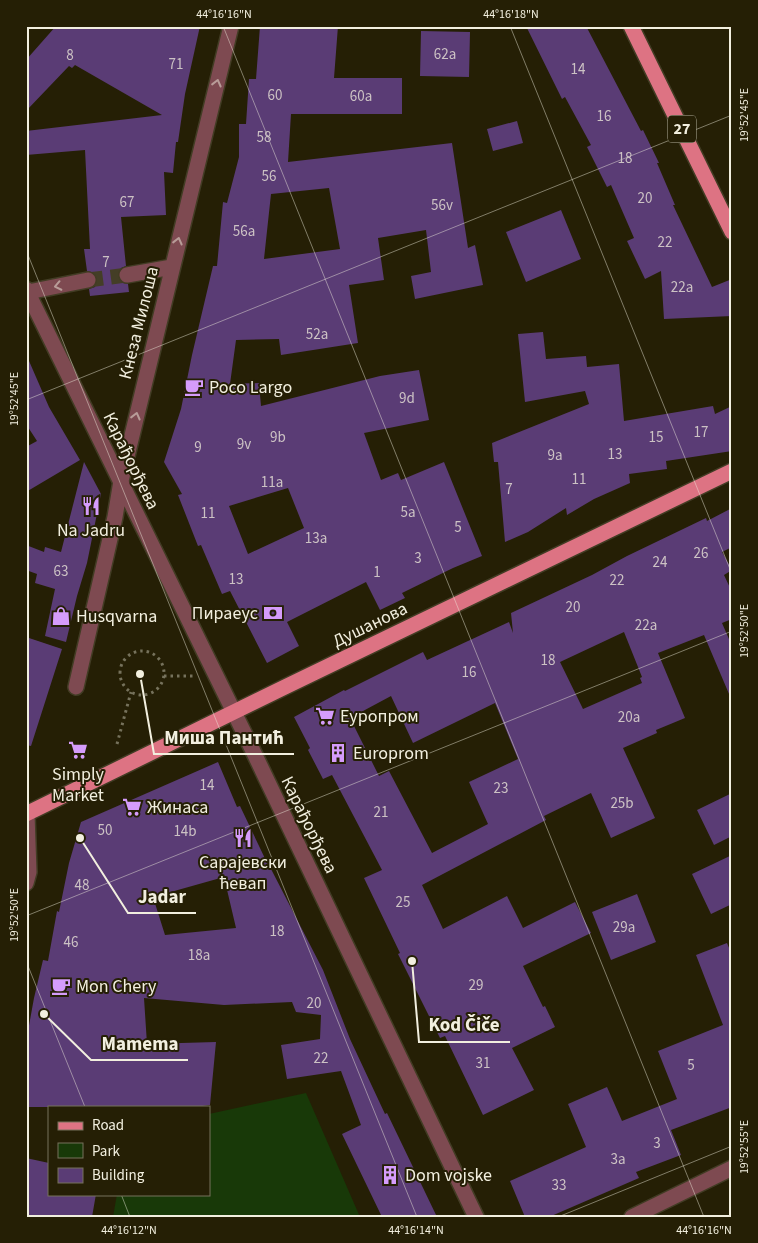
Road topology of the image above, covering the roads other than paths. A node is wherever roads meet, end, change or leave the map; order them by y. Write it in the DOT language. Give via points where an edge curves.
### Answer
graph roads {
  1 [pos="231,26"];
  2 [pos="631,26"];
  3 [pos="732,232"];
  4 [pos="172,267"];
  5 [pos="127,275"];
  6 [pos="88,280"];
  7 [pos="27,291"];
  8 [pos="732,471"];
  9 [pos="121,480"];
  10 [pos="76,687"];
  11 [pos="234,712"];
  12 [pos="27,814"];
  13 [pos="26,883"];
  14 [pos="732,1168"];
  15 [pos="476,1217"];
  16 [pos="632,1217"];
  4 -- 1 [label="street, Кнеза Милоша, one-way"];
  2 -- 3 [label="main road, 27"];
  4 -- 5 [label="street"];
  9 -- 4 [label="street, Кнеза Милоша, one-way"];
  6 -- 7 [label="street, one-way"];
  7 -- 9 [label="street, Карађорђева"];
  8 -- 11 [label="main road, Душанова"];
  9 -- 10 [label="street, Кнеза Милоша"];
  9 -- 11 [label="street, Карађорђева"];
  11 -- 12 [label="main road, Душанова"];
  11 -- 15 [label="street, Карађорђева"];
  12 -- 13 [label="street"];
  14 -- 16 [label="street"];
}
